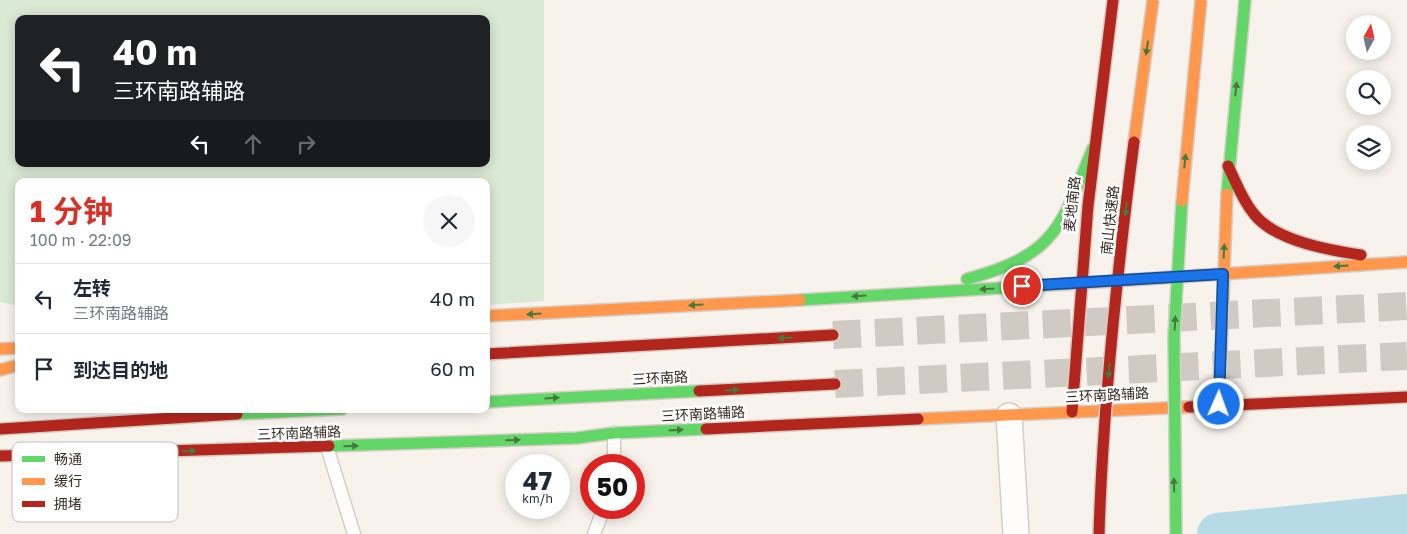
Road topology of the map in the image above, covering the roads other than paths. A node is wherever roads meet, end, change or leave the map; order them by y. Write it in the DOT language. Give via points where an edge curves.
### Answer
graph roads {
  1 [pos="1113,0"];
  2 [pos="1153,0"];
  3 [pos="1201,0"];
  4 [pos="1245,0"];
  5 [pos="1093,148"];
  6 [pos="1228,166"];
  7 [pos="1407,261"];
  8 [pos="1223,274"];
  9 [pos="1080,282"];
  10 [pos="907,294"];
  11 [pos="490,316"];
  12 [pos="833,335"];
  13 [pos="15,348"];
  14 [pos="0,349"];
  15 [pos="490,354"];
  16 [pos="15,366"];
  17 [pos="0,370"];
  18 [pos="835,384"];
  19 [pos="1407,397"];
  20 [pos="490,402"];
  21 [pos="1219,404"];
  22 [pos="1072,412"];
  23 [pos="261,413"];
  24 [pos="1009,416"];
  25 [pos="0,429"];
  26 [pos="614,433"];
  27 [pos="327,447"];
  28 [pos="178,451"];
  29 [pos="614,454"];
  30 [pos="354,534"];
  31 [pos="1016,534"];
  32 [pos="1099,534"];
  33 [pos="1176,534"];
  1 -- 5 [label="main road, 麦地南路"];
  2 -- 32 [label="main road, 南山快速路, one-way, bridge" via="1112,343 1100,473"];
  33 -- 3 [label="main road, one-way, bridge" via="1174,336 1182,192"];
  6 -- 4 [label="main road, one-way"];
  5 -- 9 [label="main road, 麦地南路"];
  5 -- 10 [label="main road" via="1061,224 1033,254 990,274"];
  6 -- 7 [label="main road" via="1256,217 1292,239 1334,251"];
  8 -- 6 [label="main road, one-way"];
  7 -- 8 [label="main road, one-way"];
  8 -- 9 [label="main road"];
  8 -- 21 [label="main road"];
  9 -- 10 [label="main road, one-way"];
  9 -- 22 [label="main road, 麦地南路"];
  10 -- 11 [label="main road, one-way"];
  12 -- 15 [label="main road, one-way"];
  13 -- 14 [label="main road"];
  16 -- 17 [label="main road"];
  20 -- 18 [label="main road, 三环南路, one-way"];
  19 -- 21 [label="main road, 三环南路辅路"];
  21 -- 22 [label="main road, 三环南路辅路"];
  22 -- 24 [label="main road, 三环南路辅路"];
  23 -- 25 [label="main road"];
  26 -- 24 [label="main road, 三环南路辅路, one-way"];
  24 -- 31 [label="street"];
  27 -- 26 [label="main road, 三环南路辅路, one-way" via="577,438"];
  26 -- 29 [label="lane"];
  28 -- 27 [label="main road, 三环南路辅路, one-way"];
  27 -- 30 [label="lane"];
}
